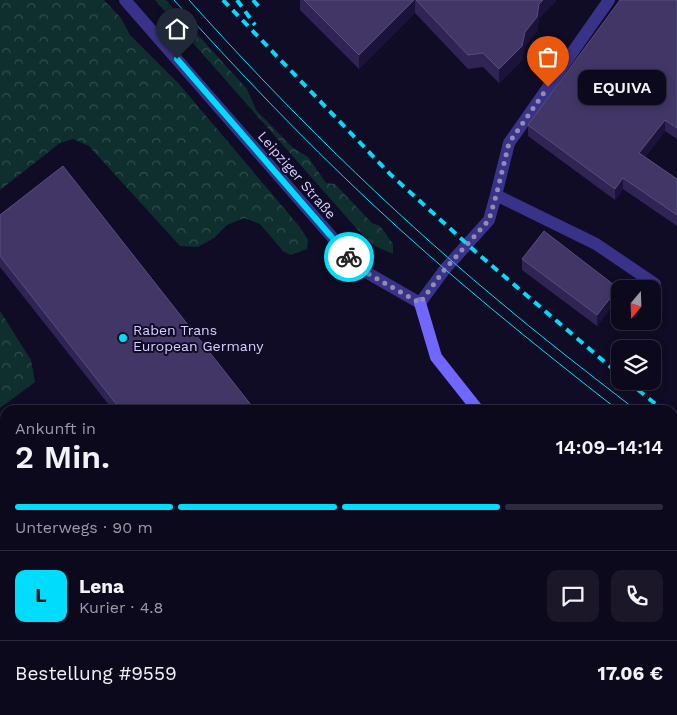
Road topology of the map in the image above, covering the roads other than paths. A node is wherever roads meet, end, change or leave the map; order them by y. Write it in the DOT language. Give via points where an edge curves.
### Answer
graph roads {
  1 [pos="125,0"];
  2 [pos="610,0"];
  3 [pos="496,196"];
  4 [pos="649,280"];
  5 [pos="420,303"];
  6 [pos="474,405"];
  1 -- 5 [label="street, Leipziger Straße" via="358,268"];
  2 -- 3 [label="street" via="509,143"];
  3 -- 4 [label="street" via="596,244"];
  3 -- 5 [label="street" via="489,220 445,269"];
  5 -- 6 [label="street" via="436,357"];
}
